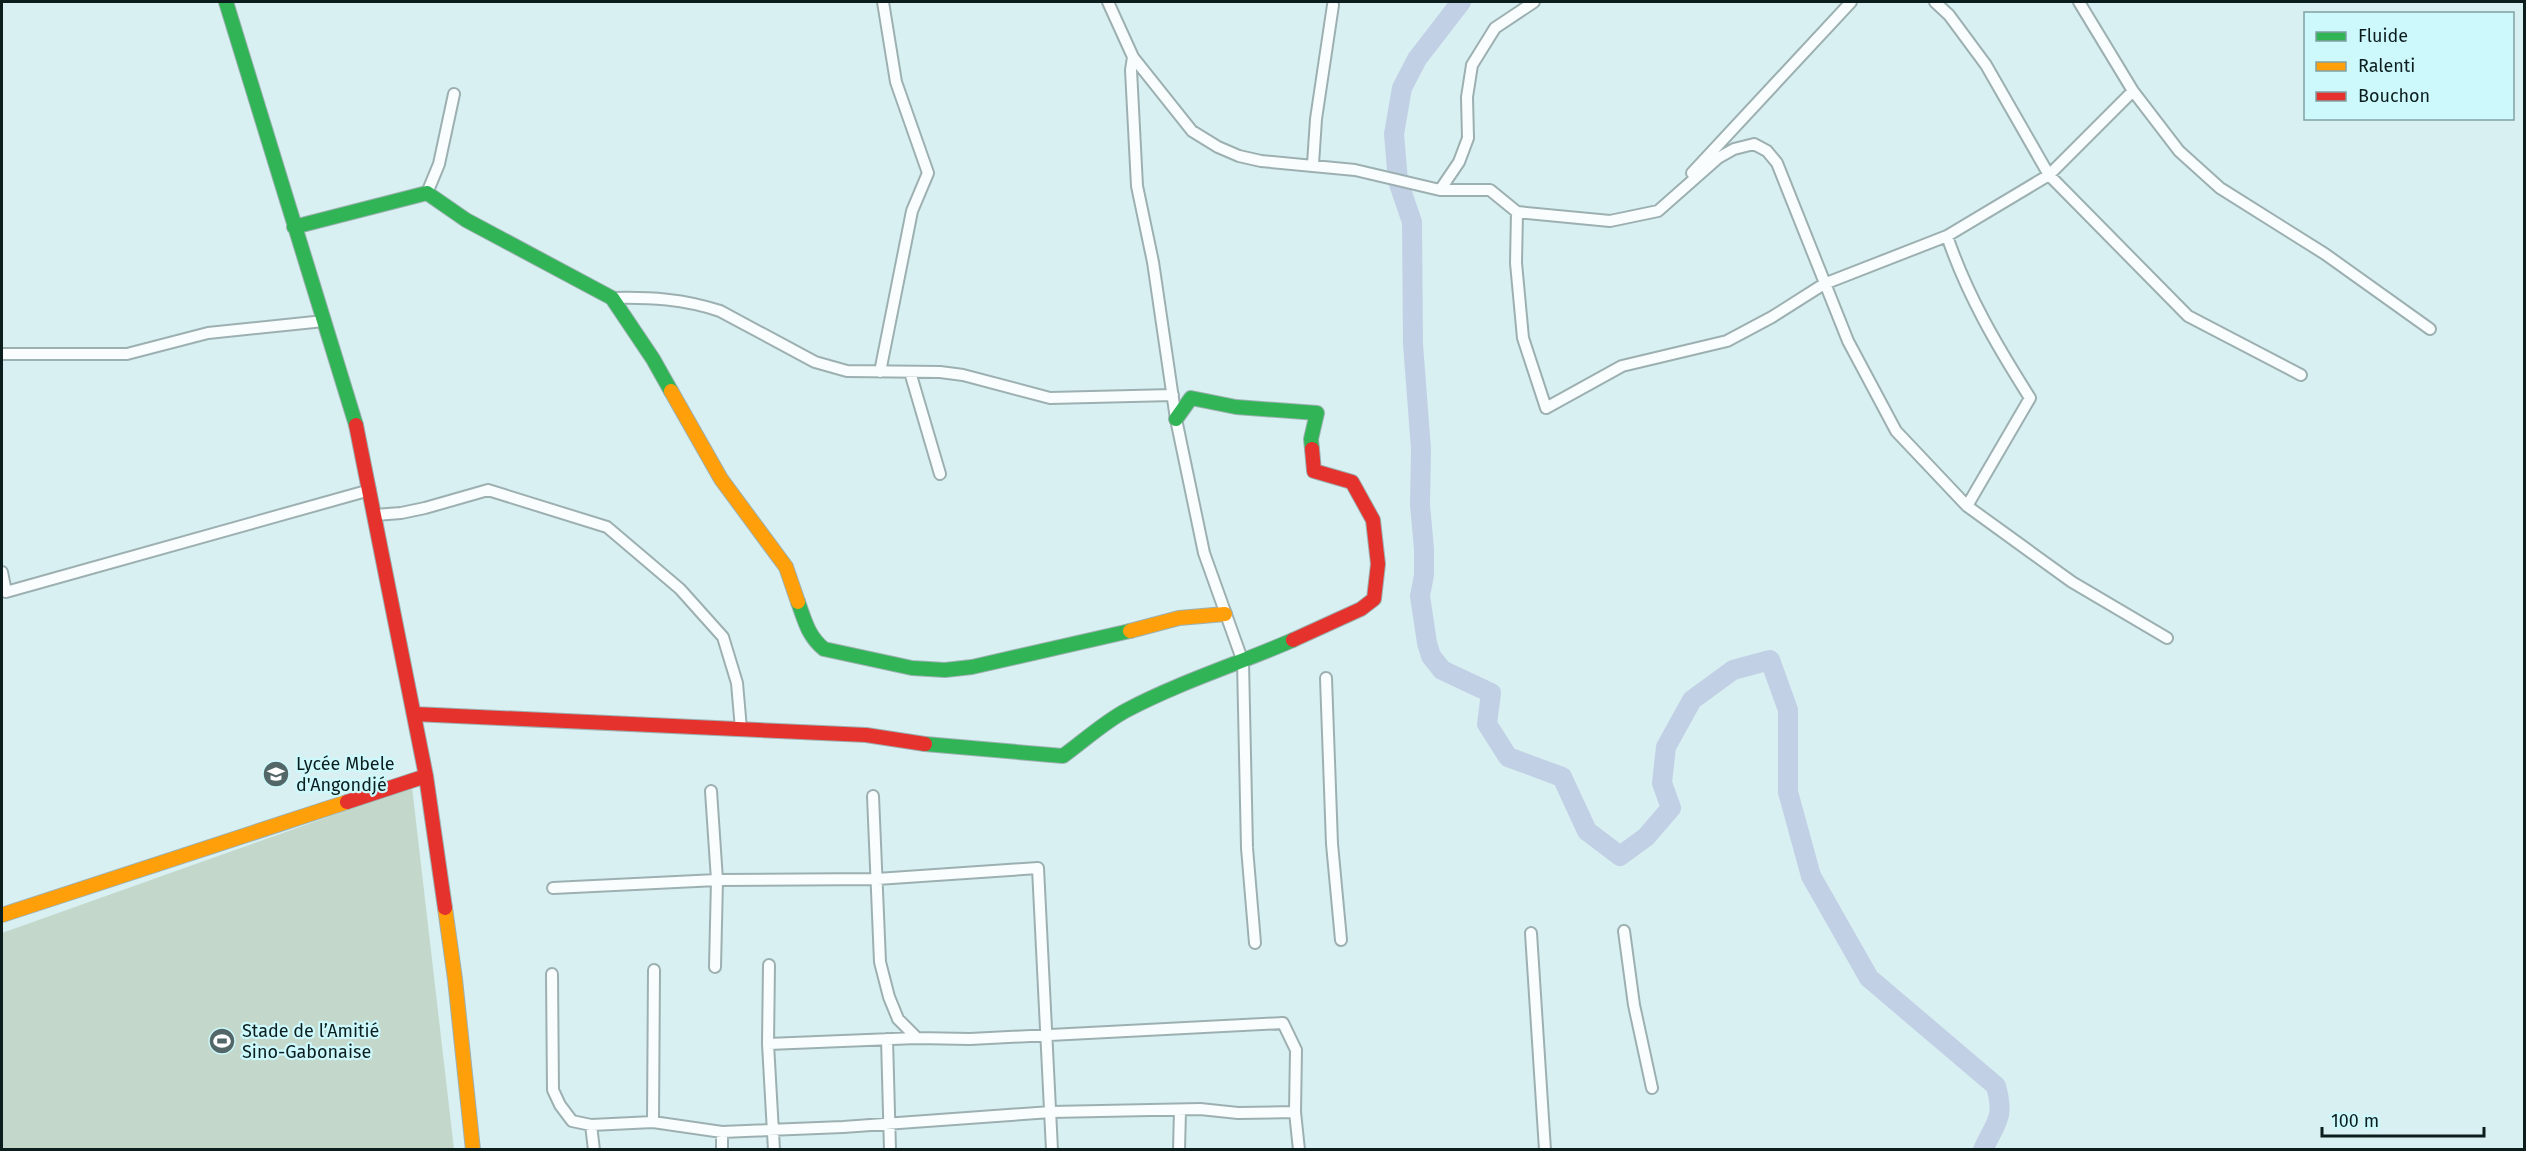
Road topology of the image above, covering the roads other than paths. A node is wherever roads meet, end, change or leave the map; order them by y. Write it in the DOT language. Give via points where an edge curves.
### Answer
graph roads {
  1 [pos="226,2"];
  2 [pos="883,2"];
  3 [pos="1108,2"];
  4 [pos="1534,2"];
  5 [pos="1851,2"];
  6 [pos="1935,2"];
  7 [pos="2079,2"];
  8 [pos="1333,5"];
  9 [pos="1133,57"];
  10 [pos="2133,91"];
  11 [pos="454,94"];
  12 [pos="1313,164"];
  13 [pos="2049,175"];
  14 [pos="1440,190"];
  15 [pos="427,192"];
  16 [pos="1658,211"];
  17 [pos="1517,212"];
  18 [pos="294,227"];
  19 [pos="1947,236"];
  20 [pos="1824,284"];
  21 [pos="612,298"];
  22 [pos="324,321"];
  23 [pos="2430,329"];
  24 [pos="2,354"];
  25 [pos="880,372"];
  26 [pos="910,372"];
  27 [pos="2301,375"];
  28 [pos="1173,395"];
  29 [pos="1176,419"];
  30 [pos="940,474"];
  31 [pos="370,490"];
  32 [pos="1967,506"];
  33 [pos="375,514"];
  34 [pos="2,572"];
  35 [pos="1225,614"];
  36 [pos="2167,638"];
  37 [pos="1243,662"];
  38 [pos="1326,678"];
  39 [pos="414,714"];
  40 [pos="741,729"];
  41 [pos="426,776"];
  42 [pos="711,791"];
  43 [pos="873,796"];
  44 [pos="877,879"];
  45 [pos="717,880"];
  46 [pos="553,888"];
  47 [pos="2,915"];
  48 [pos="1624,931"];
  49 [pos="1531,933"];
  50 [pos="1341,940"];
  51 [pos="1255,943"];
  52 [pos="769,965"];
  53 [pos="715,967"];
  54 [pos="654,970"];
  55 [pos="552,974"];
  56 [pos="1046,1035"];
  57 [pos="917,1038"];
  58 [pos="887,1039"];
  59 [pos="768,1044"];
  60 [pos="1652,1088"];
  61 [pos="1180,1110"];
  62 [pos="1051,1112"];
  63 [pos="1295,1112"];
  64 [pos="653,1122"];
  65 [pos="889,1122"];
  66 [pos="591,1125"];
  67 [pos="773,1130"];
  68 [pos="722,1132"];
  69 [pos="473,1149"];
  70 [pos="594,1149"];
  71 [pos="722,1149"];
  72 [pos="774,1149"];
  73 [pos="890,1149"];
  74 [pos="1052,1149"];
  75 [pos="1179,1149"];
  76 [pos="1299,1149"];
  77 [pos="1545,1149"];
  1 -- 18 [label="street"];
  2 -- 25 [label="street" via="896,82 928,173 912,212"];
  3 -- 9 [label="street"];
  4 -- 14 [label="street" via="1495,28 1473,65 1467,97 1468,138 1459,162"];
  5 -- 16 [label="street"];
  6 -- 13 [label="street" via="1986,65"];
  7 -- 10 [label="street"];
  8 -- 12 [label="street"];
  9 -- 12 [label="street" via="1181,120 1201,137 1239,156"];
  9 -- 28 [label="street" via="1137,186"];
  10 -- 13 [label="street"];
  10 -- 23 [label="street" via="2179,151 2220,188 2325,254"];
  11 -- 15 [label="street" via="439,164"];
  12 -- 14 [label="street"];
  13 -- 19 [label="street"];
  13 -- 27 [label="street" via="2188,316"];
  14 -- 17 [label="street" via="1490,190"];
  15 -- 18 [label="street"];
  15 -- 21 [label="street" via="466,220"];
  16 -- 17 [label="street" via="1611,221"];
  16 -- 20 [label="street" via="1719,158 1754,144 1777,163"];
  17 -- 20 [label="street" via="1516,262 1523,338 1546,408 1622,366 1727,341"];
  18 -- 22 [label="street"];
  19 -- 20 [label="street"];
  19 -- 32 [label="street" via="1959,272 1988,331 2030,398"];
  20 -- 32 [label="street" via="1848,341 1896,431"];
  21 -- 25 [label="street" via="662,298 704,306 829,368"];
  21 -- 35 [label="street" via="653,359 721,479 786,567 808,631 824,649 912,668 945,670 1179,618"];
  22 -- 24 [label="street" via="208,333 127,354"];
  22 -- 31 [label="street" via="351,404"];
  25 -- 26 [label="street"];
  26 -- 28 [label="street" via="963,375 1050,398"];
  26 -- 30 [label="street"];
  28 -- 29 [label="street"];
  29 -- 35 [label="street" via="1203,553"];
  29 -- 37 [label="street" via="1191,398 1317,413 1311,439 1314,471 1352,482 1373,520 1378,564 1374,599 1361,609"];
  31 -- 33 [label="street"];
  31 -- 34 [label="street" via="6,592"];
  32 -- 36 [label="street" via="2072,582"];
  33 -- 39 [label="street"];
  33 -- 40 [label="street" via="425,508 488,490 607,527 680,589 723,637 737,683"];
  35 -- 37 [label="street"];
  37 -- 40 [label="street" via="1208,672 1125,711 1063,756 866,735"];
  37 -- 51 [label="street" via="1247,848"];
  38 -- 50 [label="street" via="1332,844"];
  39 -- 40 [label="street"];
  39 -- 41 [label="street"];
  41 -- 47 [label="street"];
  41 -- 69 [label="street" via="455,979"];
  42 -- 45 [label="street"];
  43 -- 44 [label="street"];
  44 -- 45 [label="street"];
  44 -- 56 [label="street" via="1038,868"];
  44 -- 57 [label="street" via="880,962 898,1019"];
  45 -- 46 [label="street"];
  45 -- 53 [label="street"];
  48 -- 60 [label="street" via="1634,1005"];
  49 -- 77 [label="street"];
  52 -- 59 [label="street"];
  54 -- 64 [label="street"];
  55 -- 66 [label="street" via="553,1090 572,1121"];
  56 -- 57 [label="street"];
  56 -- 62 [label="street"];
  56 -- 63 [label="street" via="1283,1023 1296,1050"];
  57 -- 58 [label="street"];
  58 -- 59 [label="street"];
  58 -- 65 [label="street"];
  59 -- 67 [label="street"];
  61 -- 62 [label="street"];
  61 -- 63 [label="street"];
  61 -- 75 [label="street"];
  62 -- 65 [label="street"];
  62 -- 74 [label="street"];
  63 -- 76 [label="street"];
  64 -- 66 [label="street"];
  64 -- 68 [label="street"];
  65 -- 67 [label="street"];
  65 -- 73 [label="street"];
  66 -- 70 [label="street"];
  67 -- 68 [label="street"];
  67 -- 72 [label="street"];
  68 -- 71 [label="street"];
}
